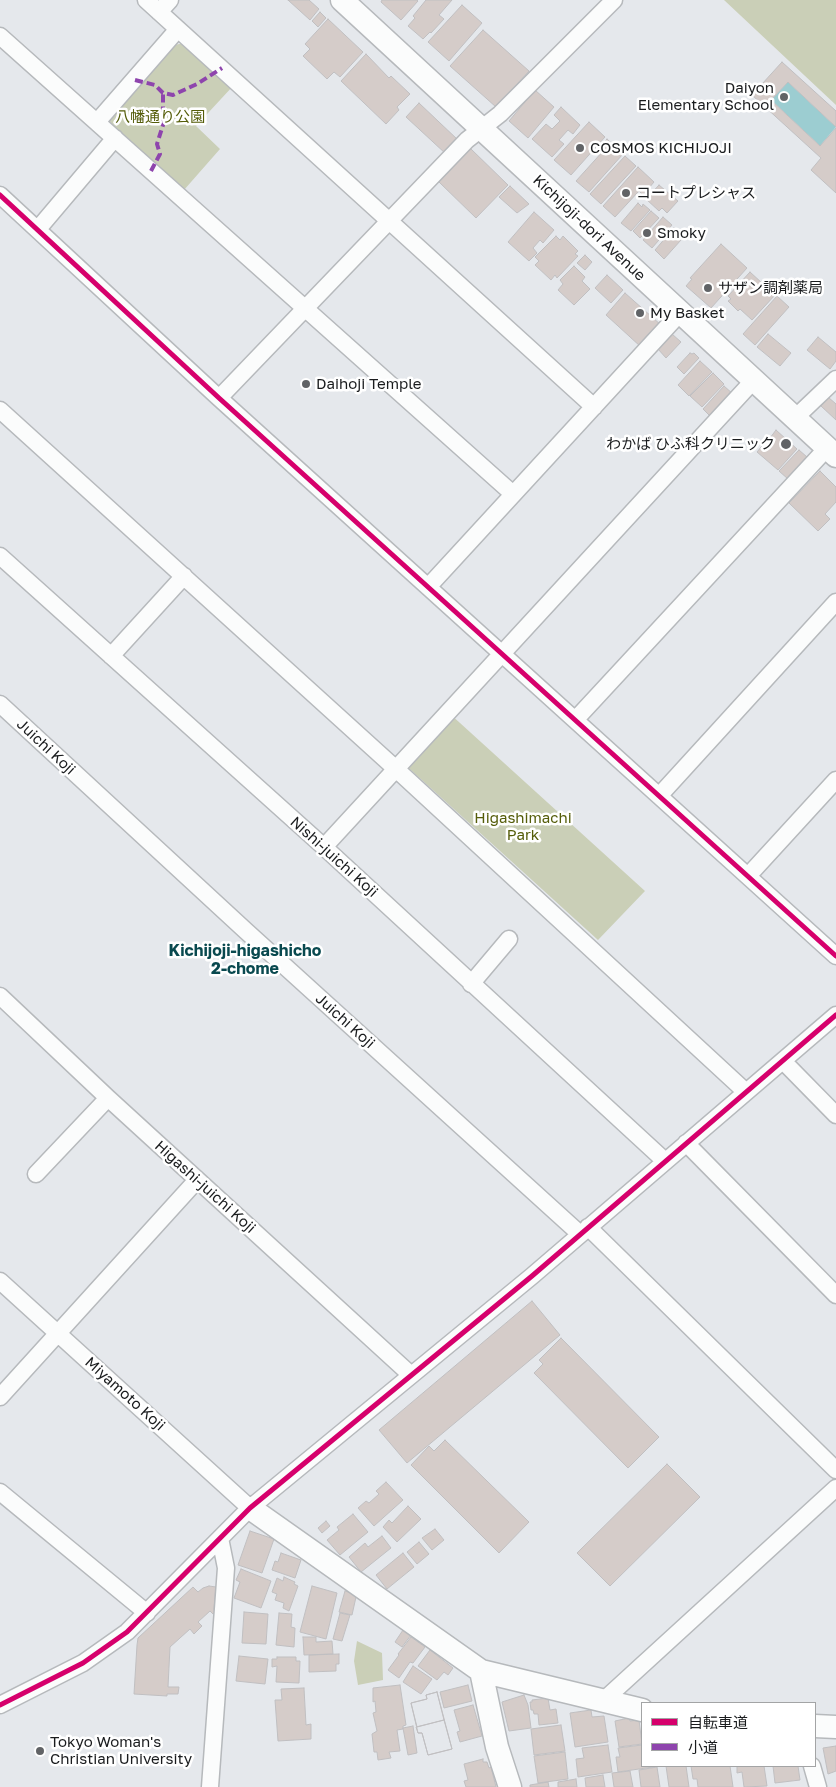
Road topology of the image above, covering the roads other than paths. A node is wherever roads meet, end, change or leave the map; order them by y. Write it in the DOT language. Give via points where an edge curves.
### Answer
graph roads {
  1 [pos="146,0"];
  2 [pos="342,0"];
  3 [pos="614,0"];
  4 [pos="164,6"];
  5 [pos="178,29"];
  6 [pos="0,36"];
  7 [pos="97,122"];
  8 [pos="482,128"];
  9 [pos="115,138"];
  10 [pos="0,195"];
  11 [pos="390,221"];
  12 [pos="38,229"];
  13 [pos="305,308"];
  14 [pos="680,313"];
  15 [pos="836,379"];
  16 [pos="753,381"];
  17 [pos="219,398"];
  18 [pos="594,407"];
  19 [pos="0,410"];
  20 [pos="795,418"];
  21 [pos="832,452"];
  22 [pos="513,494"];
  23 [pos="0,556"];
  24 [pos="184,576"];
  25 [pos="428,588"];
  26 [pos="836,602"];
  27 [pos="503,653"];
  28 [pos="111,656"];
  29 [pos="0,704"];
  30 [pos="576,719"];
  31 [pos="396,769"];
  32 [pos="836,780"];
  33 [pos="659,796"];
  34 [pos="324,848"];
  35 [pos="748,876"];
  36 [pos="509,939"];
  37 [pos="836,956"];
  38 [pos="472,984"];
  39 [pos="0,996"];
  40 [pos="836,1015"];
  41 [pos="783,1060"];
  42 [pos="746,1092"];
  43 [pos="108,1098"];
  44 [pos="836,1115"];
  45 [pos="686,1143"];
  46 [pos="664,1161"];
  47 [pos="36,1174"];
  48 [pos="197,1180"];
  49 [pos="584,1230"];
  50 [pos="0,1281"];
  51 [pos="836,1295"];
  52 [pos="57,1332"];
  53 [pos="410,1376"];
  54 [pos="0,1397"];
  55 [pos="836,1470"];
  56 [pos="836,1488"];
  57 [pos="0,1492"];
  58 [pos="250,1508"];
  59 [pos="220,1538"];
  60 [pos="147,1613"];
  61 [pos="481,1671"];
  62 [pos="604,1700"];
  63 [pos="0,1705"];
  64 [pos="641,1710"];
  65 [pos="816,1726"];
  66 [pos="836,1727"];
  67 [pos="812,1767"];
  68 [pos="812,1786"];
  69 [pos="210,1787"];
  70 [pos="510,1787"];
  1 -- 4 [label="street"];
  2 -- 8 [label="main road, Kichijoji-dori Avenue"];
  3 -- 8 [label="street"];
  4 -- 5 [label="street"];
  5 -- 7 [label="street"];
  5 -- 11 [label="street"];
  6 -- 7 [label="street"];
  7 -- 9 [label="street"];
  8 -- 11 [label="street"];
  8 -- 14 [label="main road, Kichijoji-dori Avenue"];
  9 -- 12 [label="street"];
  9 -- 13 [label="street"];
  10 -- 12 [label="street"];
  11 -- 13 [label="street"];
  11 -- 18 [label="street"];
  12 -- 17 [label="street"];
  13 -- 17 [label="street"];
  13 -- 22 [label="street"];
  14 -- 16 [label="main road, Kichijoji-dori Avenue"];
  14 -- 18 [label="street"];
  15 -- 20 [label="street"];
  16 -- 20 [label="main road, Kichijoji-dori Avenue"];
  16 -- 27 [label="street"];
  17 -- 25 [label="street"];
  18 -- 22 [label="street"];
  19 -- 24 [label="street"];
  20 -- 21 [label="main road, Kichijoji-dori Avenue"];
  21 -- 30 [label="street"];
  22 -- 25 [label="street"];
  23 -- 28 [label="street, Nishi-juichi Koji"];
  24 -- 28 [label="street"];
  24 -- 31 [label="street"];
  25 -- 27 [label="street"];
  26 -- 33 [label="street"];
  27 -- 30 [label="street"];
  27 -- 31 [label="street"];
  28 -- 34 [label="street, Nishi-juichi Koji"];
  29 -- 49 [label="street, Juichi Koji" via="246,931"];
  30 -- 33 [label="street"];
  31 -- 34 [label="street"];
  31 -- 42 [label="street"];
  32 -- 35 [label="street"];
  33 -- 35 [label="street"];
  34 -- 38 [label="street, Nishi-juichi Koji"];
  35 -- 37 [label="street"];
  36 -- 38 [label="street"];
  38 -- 46 [label="street, Nishi-juichi Koji"];
  39 -- 43 [label="street, Higashi-juichi Koji"];
  40 -- 41 [label="street"];
  41 -- 42 [label="street"];
  41 -- 44 [label="street"];
  42 -- 45 [label="street"];
  43 -- 47 [label="street"];
  43 -- 48 [label="street, Higashi-juichi Koji"];
  45 -- 46 [label="street"];
  45 -- 51 [label="street"];
  46 -- 49 [label="street"];
  48 -- 52 [label="street"];
  48 -- 53 [label="street, Higashi-juichi Koji"];
  49 -- 53 [label="street"];
  49 -- 55 [label="street, Juichi Koji"];
  50 -- 52 [label="street, Miyamoto Koji"];
  52 -- 54 [label="street"];
  52 -- 58 [label="street, Miyamoto Koji"];
  53 -- 58 [label="street"];
  56 -- 62 [label="street"];
  57 -- 60 [label="street"];
  58 -- 59 [label="street"];
  58 -- 61 [label="main road"];
  59 -- 60 [label="street"];
  59 -- 69 [label="street" via="226,1568"];
  60 -- 63 [label="street" via="127,1632 83,1663"];
  61 -- 62 [label="main road"];
  61 -- 70 [label="main road" via="497,1747"];
  62 -- 64 [label="main road"];
  65 -- 66 [label="main road"];
  67 -- 68 [label="street"];
}
